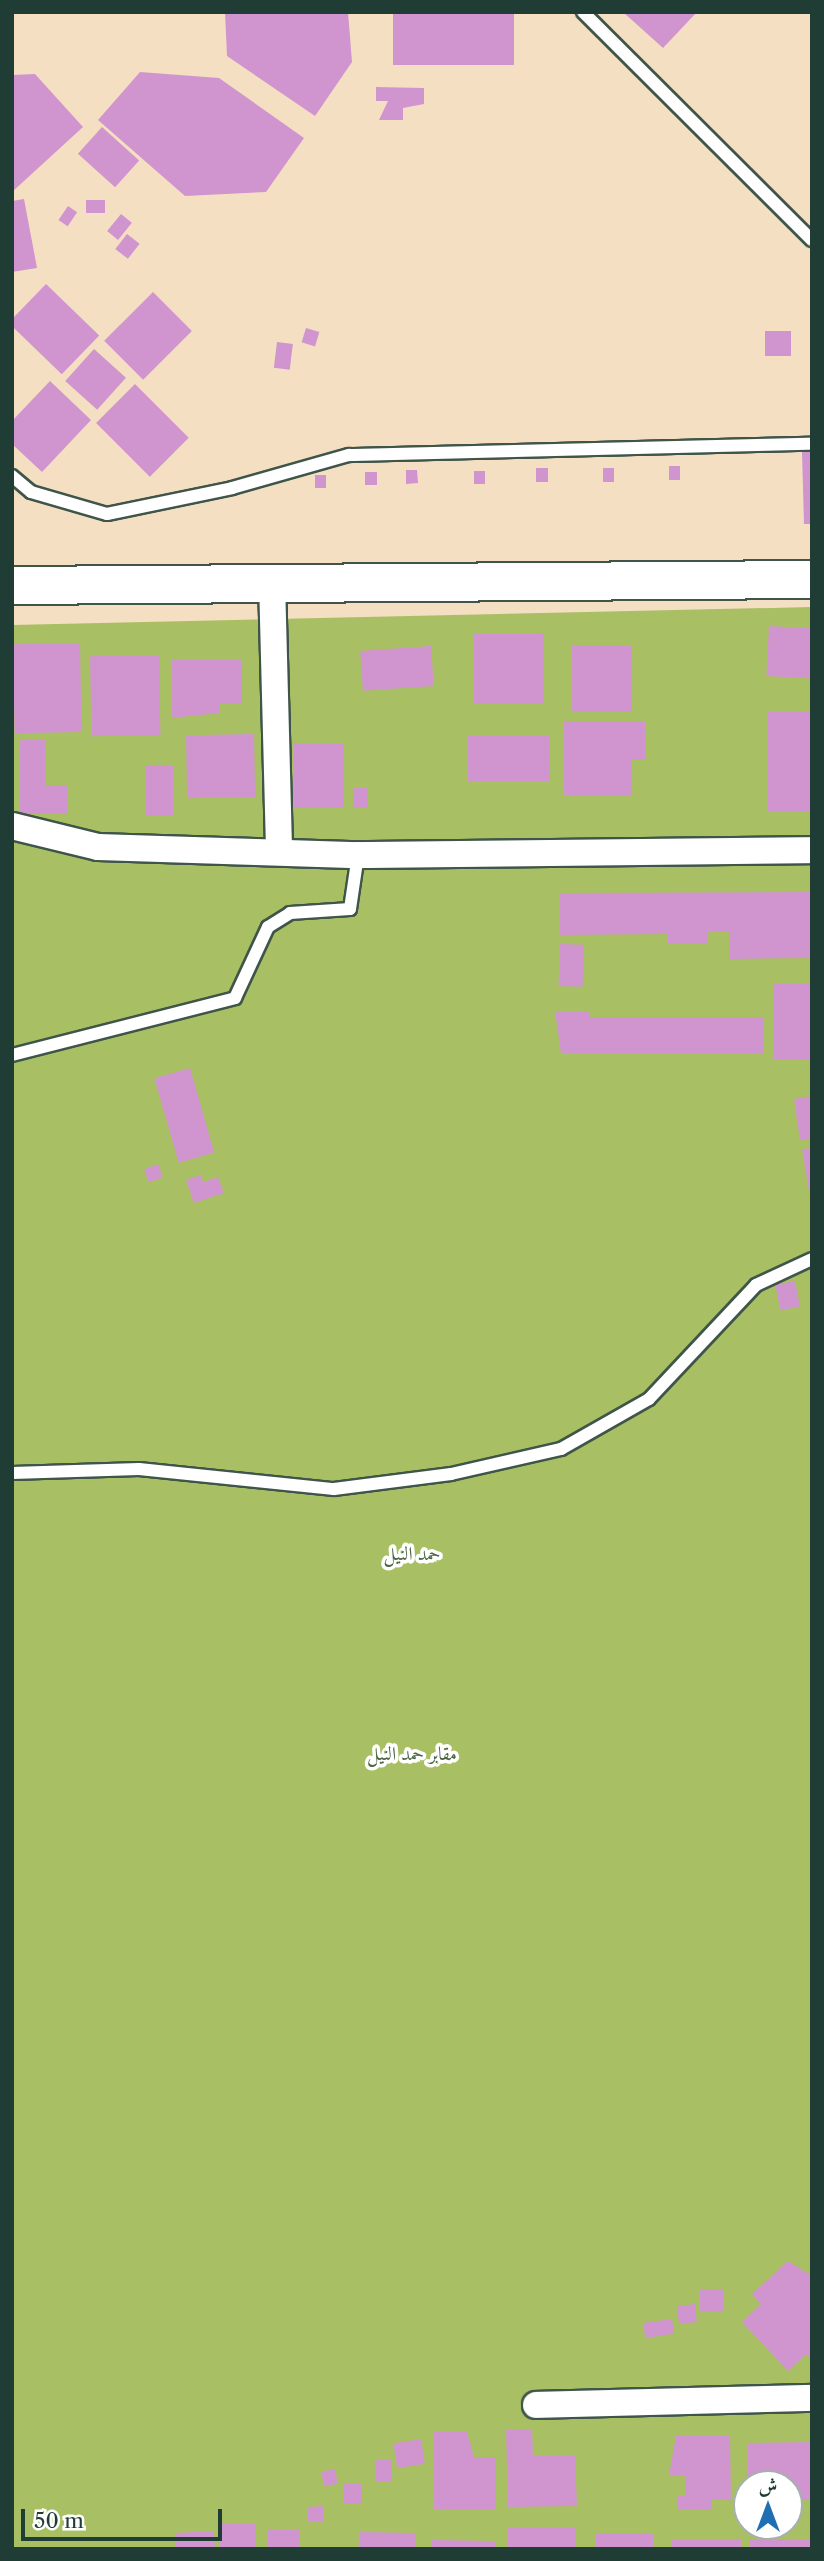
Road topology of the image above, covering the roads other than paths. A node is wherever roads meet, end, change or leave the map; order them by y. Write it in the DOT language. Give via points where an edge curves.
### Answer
graph roads {
  1 [pos="583,12"];
  2 [pos="812,240"];
  3 [pos="812,444"];
  4 [pos="12,476"];
  5 [pos="812,579"];
  6 [pos="272,581"];
  7 [pos="12,585"];
  8 [pos="12,826"];
  9 [pos="279,850"];
  10 [pos="812,850"];
  11 [pos="358,855"];
  12 [pos="12,1055"];
  13 [pos="812,1259"];
  14 [pos="12,1473"];
  15 [pos="812,2398"];
  16 [pos="536,2405"];
  1 -- 2 [label="lane"];
  3 -- 4 [label="lane" via="349,455 232,488 107,514 31,492"];
  5 -- 6 [label="street"];
  6 -- 7 [label="street"];
  6 -- 9 [label="street"];
  8 -- 9 [label="street" via="98,848"];
  9 -- 11 [label="street"];
  10 -- 11 [label="street"];
  11 -- 12 [label="lane" via="350,909 290,913 268,928 235,998"];
  13 -- 14 [label="lane" via="756,1285 649,1399 561,1449 451,1474 334,1489 139,1469"];
  15 -- 16 [label="street"];
}
